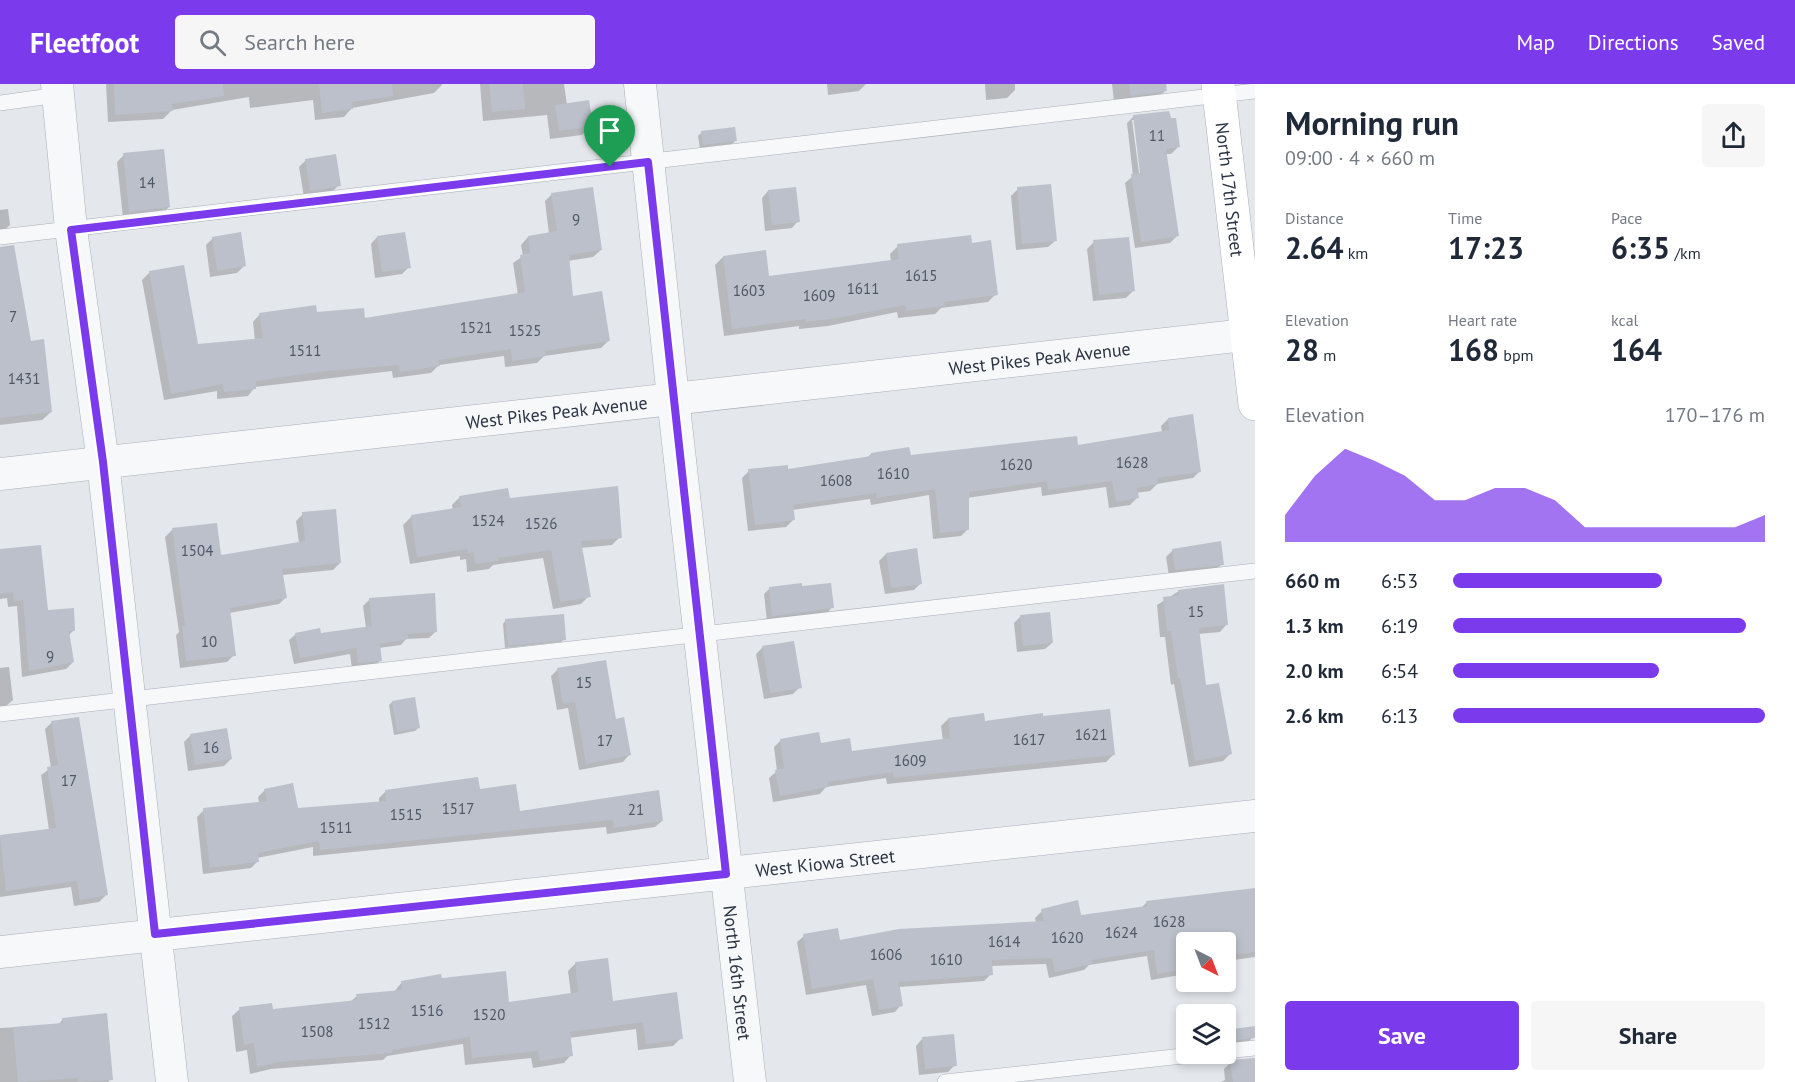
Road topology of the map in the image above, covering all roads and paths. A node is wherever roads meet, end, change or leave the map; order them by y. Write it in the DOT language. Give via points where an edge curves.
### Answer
graph roads {
  1 [pos="640,84"];
  2 [pos="58,89"];
  3 [pos="1218,89"];
  4 [pos="1255,91"];
  5 [pos="0,103"];
  6 [pos="648,162"];
  7 [pos="71,230"];
  8 [pos="0,237"];
  9 [pos="1251,335"];
  10 [pos="673,398"];
  11 [pos="1255,404"];
  12 [pos="103,462"];
  13 [pos="0,474"];
  14 [pos="1255,571"];
  15 [pos="699,633"];
  16 [pos="129,700"];
  17 [pos="0,714"];
  18 [pos="1255,816"];
  19 [pos="726,874"];
  20 [pos="155,934"];
  21 [pos="0,952"];
  22 [pos="1255,1048"];
  23 [pos="1236,1050"];
  24 [pos="1176,1057"];
  25 [pos="171,1082"];
  26 [pos="750,1082"];
  27 [pos="945,1082"];
  1 -- 6 [label="street, North 16th Street"];
  2 -- 5 [label="lane"];
  2 -- 7 [label="street"];
  3 -- 4 [label="lane"];
  3 -- 6 [label="lane"];
  3 -- 9 [label="street, North 17th Street"];
  6 -- 7 [label="lane"];
  6 -- 10 [label="street, North 16th Street"];
  7 -- 8 [label="lane"];
  7 -- 12 [label="street"];
  9 -- 10 [label="street, West Pikes Peak Avenue"];
  9 -- 11 [label="street, North 17th Street"];
  10 -- 12 [label="street, West Pikes Peak Avenue"];
  10 -- 15 [label="street, North 16th Street"];
  12 -- 13 [label="street, West Pikes Peak Avenue"];
  12 -- 16 [label="street"];
  14 -- 15 [label="lane"];
  15 -- 16 [label="lane"];
  15 -- 19 [label="street, North 16th Street"];
  16 -- 17 [label="lane"];
  16 -- 20 [label="street"];
  18 -- 19 [label="street, West Kiowa Street"];
  19 -- 20 [label="street, West Kiowa Street"];
  19 -- 26 [label="street, North 16th Street"];
  20 -- 21 [label="street, West Kiowa Street"];
  20 -- 25 [label="street"];
  22 -- 23 [label="lane"];
  24 -- 27 [label="lane"];
}
